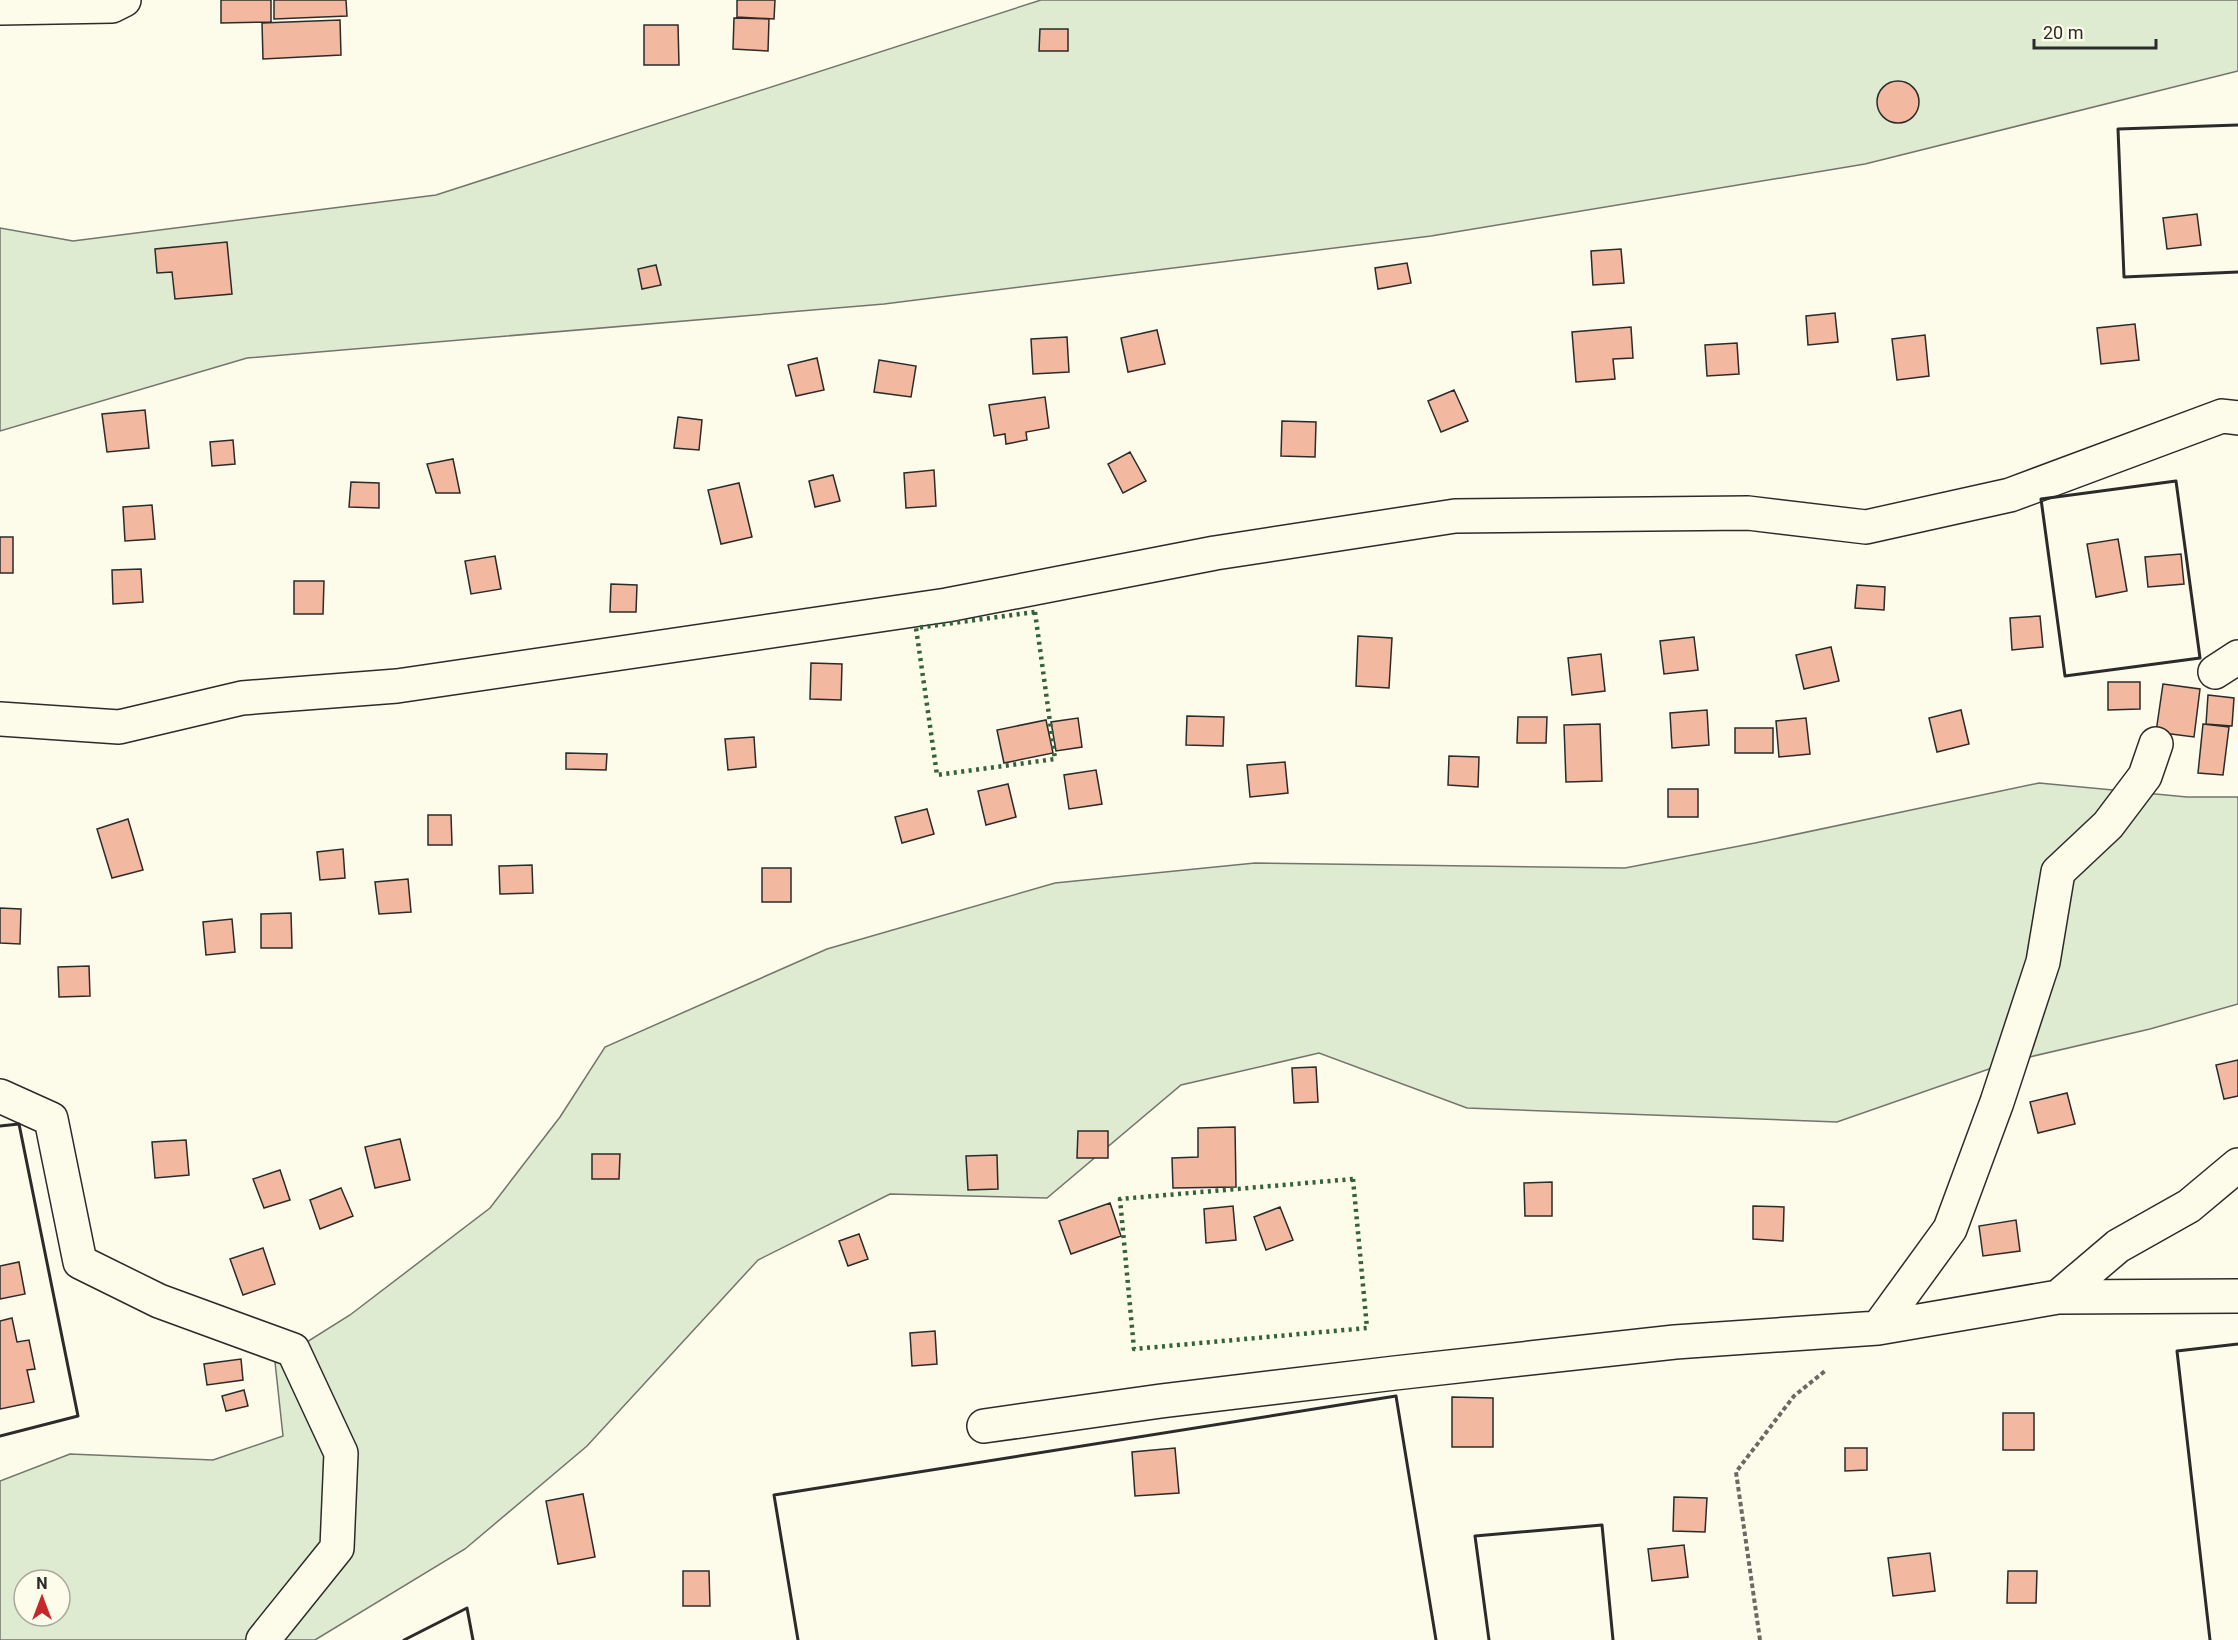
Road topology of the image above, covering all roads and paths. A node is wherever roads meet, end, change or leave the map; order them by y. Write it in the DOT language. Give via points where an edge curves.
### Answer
graph roads {
  1 [pos="124,0"];
  2 [pos="0,8"];
  3 [pos="2238,418"];
  4 [pos="0,719"];
  5 [pos="2156,744"];
  6 [pos="0,1096"];
  7 [pos="2238,1165"];
  8 [pos="2238,1296"];
  9 [pos="2058,1297"];
  10 [pos="1878,1328"];
  11 [pos="1827,1369"];
  12 [pos="984,1426"];
  13 [pos="263,1640"];
  14 [pos="1760,1640"];
  1 -- 2 [label="street" via="112,6"];
  3 -- 4 [label="street" via="2222,416 2010,495 1866,527 1748,513 1455,516 1215,553 947,605 397,686 242,698 119,726"];
  5 -- 10 [label="street" via="2145,776 2108,825 2058,872 2043,962 1950,1228"];
  6 -- 13 [label="street" via="51,1119 80,1262 159,1301 293,1350 340,1453 337,1548"];
  7 -- 9 [label="street" via="2189,1206 2118,1246"];
  8 -- 9 [label="street"];
  9 -- 10 [label="street"];
  10 -- 12 [label="street" via="1675,1342 1418,1370"];
  11 -- 14 [label="path" via="1794,1396 1736,1473"];
}
